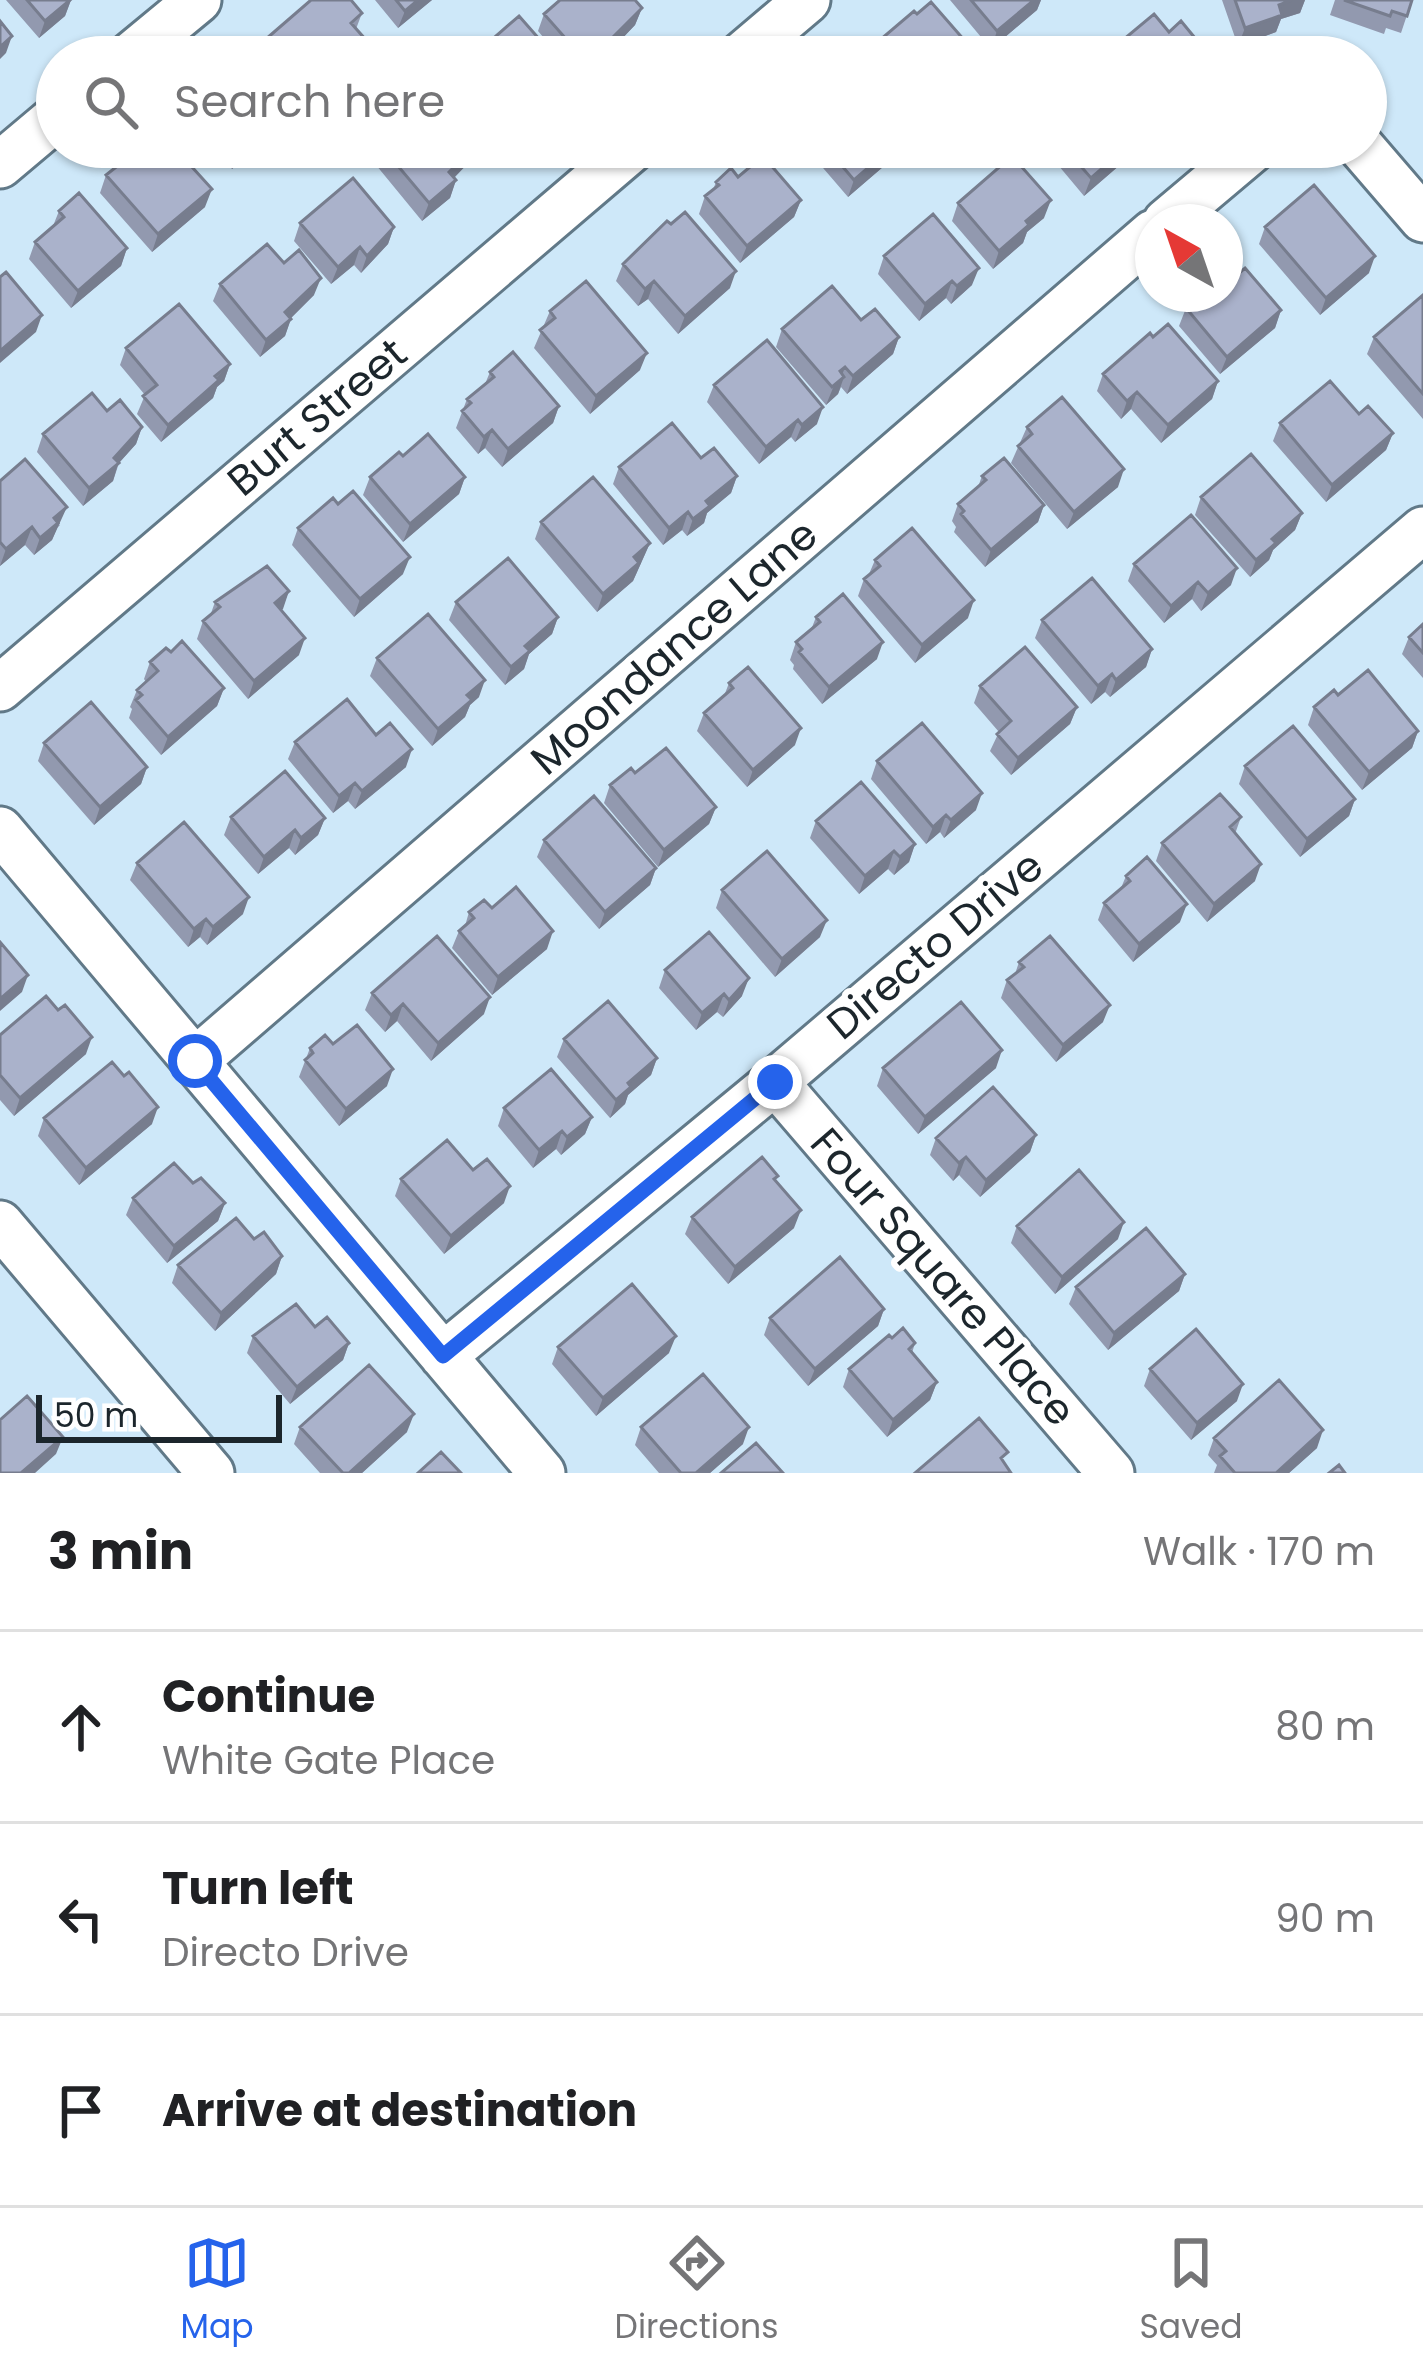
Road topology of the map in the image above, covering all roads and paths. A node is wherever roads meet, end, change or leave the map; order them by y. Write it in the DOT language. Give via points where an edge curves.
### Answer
graph roads {
  1 [pos="198,0"];
  2 [pos="807,0"];
  3 [pos="154,36"];
  4 [pos="765,36"];
  5 [pos="36,135"];
  6 [pos="0,165"];
  7 [pos="609,168"];
  8 [pos="1230,168"];
  9 [pos="1379,168"];
  10 [pos="1187,204"];
  11 [pos="1423,219"];
  12 [pos="1135,249"];
  13 [pos="1423,530"];
  14 [pos="0,688"];
  15 [pos="0,830"];
  16 [pos="195,1061"];
  17 [pos="775,1082"];
  18 [pos="0,1224"];
  19 [pos="443,1356"];
  20 [pos="211,1473"];
  21 [pos="542,1473"];
  22 [pos="1111,1473"];
  1 -- 3 [label="street"];
  2 -- 4 [label="street"];
  5 -- 6 [label="street"];
  7 -- 14 [label="street, Burt Street"];
  8 -- 10 [label="street"];
  9 -- 11 [label="street"];
  12 -- 16 [label="street, Moondance Lane"];
  13 -- 17 [label="street, Directo Drive"];
  15 -- 16 [label="street"];
  16 -- 19 [label="street"];
  17 -- 19 [label="street, Directo Drive"];
  17 -- 22 [label="street, Four Square Place"];
  18 -- 20 [label="street"];
  19 -- 21 [label="street"];
}
